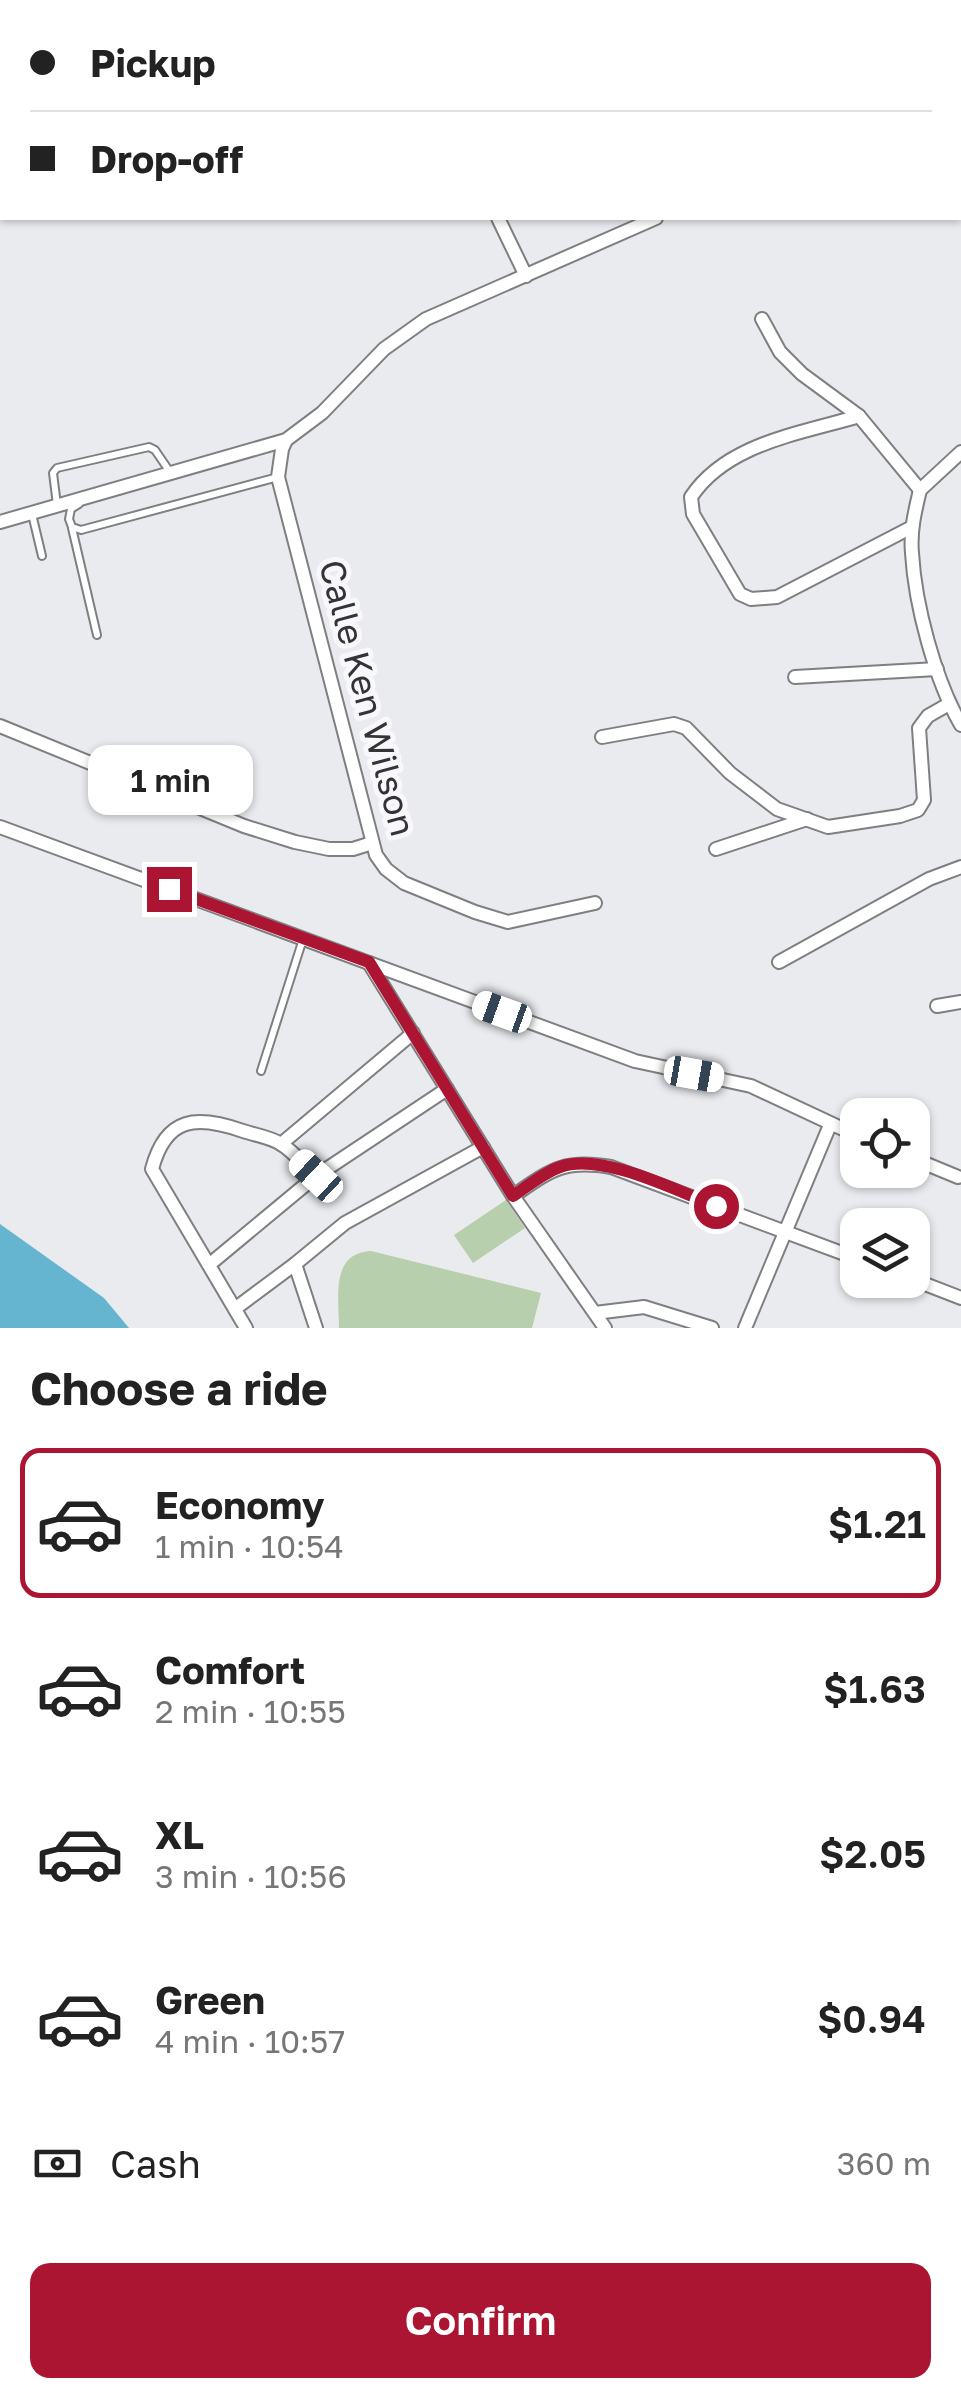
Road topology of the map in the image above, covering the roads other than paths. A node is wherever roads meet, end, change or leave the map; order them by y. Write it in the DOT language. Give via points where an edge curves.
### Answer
graph roads {
  1 [pos="499,220"];
  2 [pos="652,220"];
  3 [pos="526,276"];
  4 [pos="762,320"];
  5 [pos="859,416"];
  6 [pos="286,440"];
  7 [pos="961,452"];
  8 [pos="170,473"];
  9 [pos="278,477"];
  10 [pos="920,490"];
  11 [pos="92,495"];
  12 [pos="57,506"];
  13 [pos="32,512"];
  14 [pos="0,522"];
  15 [pos="72,527"];
  16 [pos="912,527"];
  17 [pos="42,556"];
  18 [pos="98,635"];
  19 [pos="937,669"];
  20 [pos="794,677"];
  21 [pos="949,704"];
  22 [pos="961,725"];
  23 [pos="0,726"];
  24 [pos="602,737"];
  25 [pos="807,819"];
  26 [pos="0,828"];
  27 [pos="372,842"];
  28 [pos="716,849"];
  29 [pos="961,866"];
  30 [pos="596,903"];
  31 [pos="304,938"];
  32 [pos="369,962"];
  33 [pos="779,962"];
  34 [pos="961,1002"];
  35 [pos="937,1006"];
  36 [pos="412,1033"];
  37 [pos="261,1072"];
  38 [pos="447,1089"];
  39 [pos="830,1125"];
  40 [pos="840,1129"];
  41 [pos="281,1144"];
  42 [pos="483,1147"];
  43 [pos="930,1165"];
  44 [pos="316,1176"];
  45 [pos="958,1177"];
  46 [pos="513,1196"];
  47 [pos="786,1232"];
  48 [pos="840,1252"];
  49 [pos="210,1264"];
  50 [pos="295,1264"];
  51 [pos="930,1287"];
  52 [pos="961,1298"];
  53 [pos="236,1308"];
  54 [pos="595,1313"];
  55 [pos="246,1328"];
  56 [pos="316,1328"];
  57 [pos="604,1328"];
  58 [pos="712,1328"];
  59 [pos="746,1328"];
  1 -- 3 [label="street"];
  2 -- 3 [label="street"];
  3 -- 6 [label="street" via="426,319"];
  4 -- 5 [label="street" via="802,374"];
  5 -- 10 [label="street"];
  5 -- 16 [label="street" via="724,462 690,497 693,514 740,594 752,599 777,597"];
  6 -- 8 [label="street"];
  6 -- 9 [label="street, Calle Ken Wilson"];
  7 -- 10 [label="street"];
  8 -- 11 [label="street"];
  8 -- 12 [label="lane" via="148,447 58,468 52,473"];
  9 -- 15 [label="lane" via="95,528"];
  9 -- 27 [label="street, Calle Ken Wilson"];
  10 -- 16 [label="street"];
  11 -- 12 [label="street"];
  11 -- 15 [label="lane" via="71,509"];
  12 -- 13 [label="street"];
  13 -- 14 [label="street"];
  13 -- 17 [label="lane"];
  15 -- 18 [label="lane"];
  16 -- 19 [label="street" via="920,608"];
  19 -- 20 [label="street"];
  19 -- 21 [label="street"];
  21 -- 22 [label="street"];
  21 -- 25 [label="street" via="919,728 924,800 918,810 828,827"];
  23 -- 27 [label="street" via="261,832 329,849"];
  24 -- 25 [label="street" via="674,724 686,728 730,773 778,809"];
  25 -- 28 [label="street"];
  26 -- 31 [label="street"];
  27 -- 30 [label="street, Calle Ken Wilson" via="386,869 404,883 508,922"];
  29 -- 33 [label="street"];
  31 -- 32 [label="street"];
  31 -- 37 [label="lane"];
  32 -- 36 [label="street"];
  32 -- 39 [label="street" via="635,1061 751,1086"];
  34 -- 35 [label="street"];
  36 -- 38 [label="street"];
  36 -- 41 [label="street"];
  38 -- 42 [label="street"];
  38 -- 44 [label="street"];
  39 -- 40 [label="street"];
  39 -- 47 [label="street"];
  41 -- 44 [label="street"];
  41 -- 49 [label="street" via="216,1121 191,1121 170,1132 156,1153 152,1170"];
  42 -- 46 [label="street"];
  42 -- 50 [label="street" via="345,1223"];
  43 -- 45 [label="street"];
  44 -- 49 [label="street"];
  46 -- 47 [label="street" via="563,1166 611,1166"];
  46 -- 54 [label="street"];
  47 -- 48 [label="street"];
  47 -- 59 [label="street"];
  49 -- 53 [label="street"];
  50 -- 53 [label="street"];
  50 -- 56 [label="street"];
  51 -- 52 [label="street"];
  53 -- 55 [label="street"];
  54 -- 57 [label="street"];
  54 -- 58 [label="street" via="644,1307"];
}
